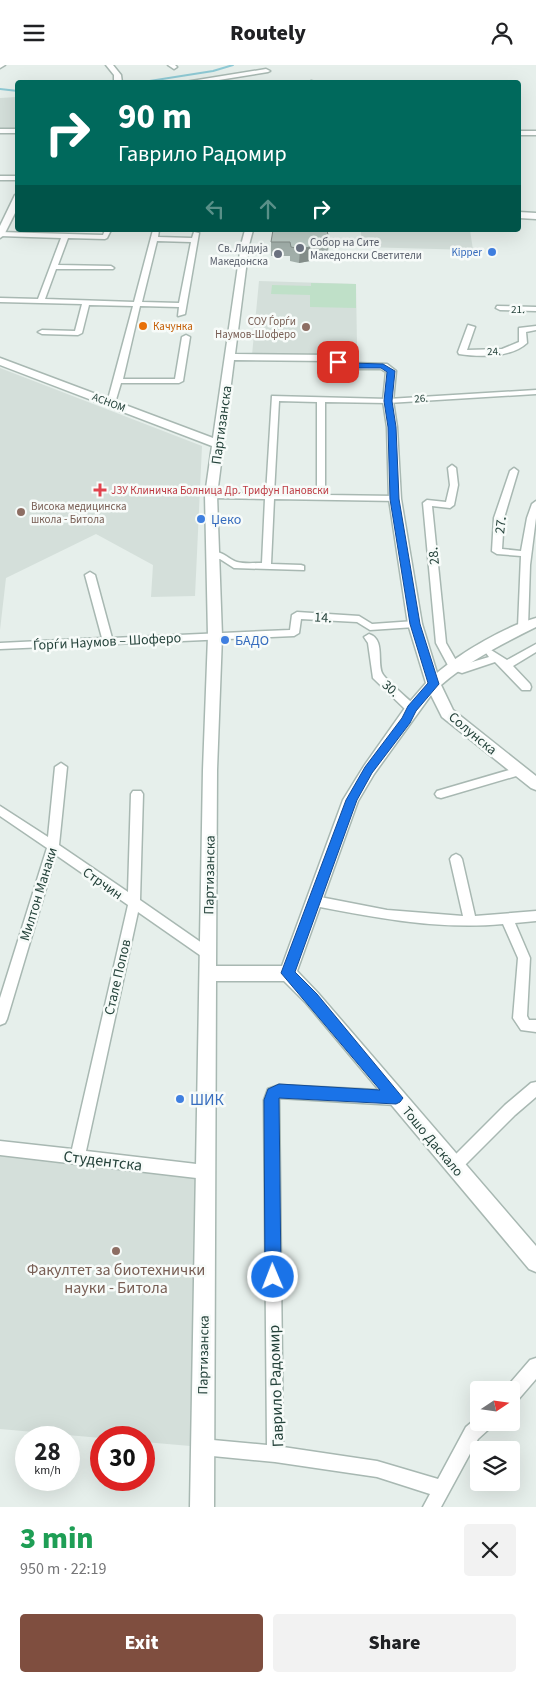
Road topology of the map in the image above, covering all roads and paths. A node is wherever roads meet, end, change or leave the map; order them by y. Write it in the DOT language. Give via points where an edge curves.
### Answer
graph roads {
  1 [pos="109,65"];
  2 [pos="266,71"];
  3 [pos="118,80"];
  4 [pos="201,80"];
  5 [pos="0,131"];
  6 [pos="15,131"];
  7 [pos="521,133"];
  8 [pos="536,133"];
  9 [pos="0,178"];
  10 [pos="15,179"];
  11 [pos="15,205"];
  12 [pos="521,215"];
  13 [pos="536,216"];
  14 [pos="107,232"];
  15 [pos="156,232"];
  16 [pos="243,232"];
  17 [pos="248,232"];
  18 [pos="0,235"];
  19 [pos="65,236"];
  20 [pos="154,239"];
  21 [pos="245,245"];
  22 [pos="54,267"];
  23 [pos="111,268"];
  24 [pos="0,300"];
  25 [pos="40,301"];
  26 [pos="86,302"];
  27 [pos="138,303"];
  28 [pos="183,305"];
  29 [pos="500,308"];
  30 [pos="536,309"];
  31 [pos="182,314"];
  32 [pos="471,327"];
  33 [pos="536,328"];
  34 [pos="42,332"];
  35 [pos="78,333"];
  36 [pos="89,334"];
  37 [pos="186,337"];
  38 [pos="230,357"];
  39 [pos="0,361"];
  40 [pos="118,381"];
  41 [pos="536,392"];
  42 [pos="321,399"];
  43 [pos="388,401"];
  44 [pos="111,403"];
  45 [pos="218,444"];
  46 [pos="452,468"];
  47 [pos="514,471"];
  48 [pos="212,495"];
  49 [pos="270,497"];
  50 [pos="321,498"];
  51 [pos="395,499"];
  52 [pos="536,504"];
  53 [pos="527,554"];
  54 [pos="213,556"];
  55 [pos="266,567"];
  56 [pos="301,568"];
  57 [pos="90,575"];
  58 [pos="415,624"];
  59 [pos="530,625"];
  60 [pos="215,636"];
  61 [pos="369,637"];
  62 [pos="108,639"];
  63 [pos="0,645"];
  64 [pos="484,647"];
  65 [pos="536,647"];
  66 [pos="496,658"];
  67 [pos="506,665"];
  68 [pos="454,666"];
  69 [pos="434,684"];
  70 [pos="526,687"];
  71 [pos="412,709"];
  72 [pos="61,767"];
  73 [pos="519,771"];
  74 [pos="536,774"];
  75 [pos="536,784"];
  76 [pos="137,794"];
  77 [pos="441,794"];
  78 [pos="0,811"];
  79 [pos="53,847"];
  80 [pos="456,859"];
  81 [pos="315,901"];
  82 [pos="134,904"];
  83 [pos="536,916"];
  84 [pos="506,918"];
  85 [pos="470,921"];
  86 [pos="208,954"];
  87 [pos="288,973"];
  88 [pos="208,974"];
  89 [pos="0,1019"];
  90 [pos="536,1026"];
  91 [pos="536,1088"];
  92 [pos="396,1098"];
  93 [pos="0,1148"];
  94 [pos="77,1158"];
  95 [pos="454,1166"];
  96 [pos="205,1172"];
  97 [pos="534,1255"];
  98 [pos="536,1366"];
  99 [pos="520,1385"];
  100 [pos="474,1431"];
  101 [pos="202,1447"];
  102 [pos="275,1454"];
  103 [pos="441,1489"];
  104 [pos="202,1507"];
  105 [pos="432,1507"];
  106 [pos="442,1507"];
  1 -- 3 [label="street"];
  2 -- 4 [label="street"];
  5 -- 6 [label="street"];
  7 -- 8 [label="street"];
  9 -- 10 [label="street"];
  11 -- 18 [label="street"];
  12 -- 13 [label="street"];
  14 -- 19 [label="street" via="105,237"];
  15 -- 20 [label="street"];
  16 -- 21 [label="street, Партизанска"];
  17 -- 21 [label="street, Партизанска"];
  18 -- 19 [label="street"];
  19 -- 22 [label="street"];
  20 -- 27 [label="street"];
  20 -- 28 [label="street" via="195,237"];
  21 -- 38 [label="street, Партизанска"];
  22 -- 23 [label="street"];
  22 -- 25 [label="street"];
  24 -- 25 [label="street"];
  25 -- 26 [label="street"];
  26 -- 27 [label="street"];
  26 -- 35 [label="street"];
  27 -- 28 [label="street"];
  27 -- 40 [label="street"];
  28 -- 31 [label="street"];
  29 -- 30 [label="street, 21."];
  32 -- 33 [label="street, 24." via="462,352 516,348 523,343 522,330"];
  34 -- 35 [label="street"];
  35 -- 36 [label="street"];
  37 -- 40 [label="street" via="179,381"];
  38 -- 43 [label="street" via="332,358 350,366 383,366 391,371"];
  38 -- 45 [label="street, Партизанска"];
  39 -- 44 [label="street, АСНОМ"];
  40 -- 44 [label="street"];
  41 -- 43 [label="street, 26."];
  42 -- 43 [label="street, 26."];
  42 -- 49 [label="street, 26." via="275,398"];
  42 -- 50 [label="street"];
  43 -- 51 [label="street"];
  44 -- 45 [label="street, АСНОМ"];
  45 -- 48 [label="street, Партизанска"];
  46 -- 68 [label="street, 28." via="454,485 450,505 427,503 441,643"];
  47 -- 53 [label="street, 27." via="501,511 497,551"];
  48 -- 49 [label="street"];
  48 -- 54 [label="street, Партизанска"];
  49 -- 50 [label="street"];
  49 -- 55 [label="street"];
  50 -- 51 [label="street"];
  51 -- 58 [label="street"];
  52 -- 53 [label="street"];
  53 -- 59 [label="street"];
  54 -- 55 [label="street" via="222,556 234,565"];
  54 -- 60 [label="street, Партизанска"];
  55 -- 56 [label="street"];
  57 -- 62 [label="street"];
  58 -- 60 [label="street, 14." via="370,627 359,619 297,615 294,633"];
  58 -- 69 [label="street"];
  59 -- 64 [label="street"];
  60 -- 62 [label="street, Ѓорѓи Наумов – Шоферо"];
  60 -- 86 [label="street, Партизанска"];
  61 -- 71 [label="street, 30." via="373,642 377,675"];
  62 -- 63 [label="street, Ѓорѓи Наумов – Шоферо"];
  64 -- 66 [label="street"];
  64 -- 68 [label="street"];
  65 -- 67 [label="street"];
  66 -- 67 [label="street"];
  66 -- 68 [label="street" via="462,669"];
  67 -- 70 [label="street"];
  68 -- 69 [label="street"];
  69 -- 71 [label="street"];
  69 -- 73 [label="street, Солунска" via="448,713"];
  69 -- 74 [label="street, Солунска" via="455,708"];
  71 -- 81 [label="street" via="368,770 351,800"];
  72 -- 79 [label="street, Милтон Манаки"];
  73 -- 75 [label="street, Солунска"];
  73 -- 77 [label="street"];
  76 -- 82 [label="street, Стале Попов"];
  78 -- 79 [label="street, Стрчин"];
  79 -- 82 [label="street, Стрчин"];
  79 -- 89 [label="street, Милтон Манаки"];
  80 -- 85 [label="street"];
  81 -- 85 [label="street" via="387,915"];
  81 -- 87 [label="street"];
  82 -- 86 [label="street, Стрчин"];
  82 -- 94 [label="street, Стале Попов"];
  83 -- 84 [label="street"];
  84 -- 85 [label="street"];
  84 -- 90 [label="street" via="524,958 520,1018 526,1026"];
  86 -- 88 [label="street, Партизанска"];
  87 -- 88 [label="street"];
  87 -- 92 [label="street, Тошо Даскало"];
  88 -- 96 [label="street, Партизанска"];
  91 -- 95 [label="street"];
  92 -- 95 [label="street, Тошо Даскало"];
  92 -- 102 [label="street, Гаврило Радомир" via="279,1091 272,1094"];
  93 -- 94 [label="street, Студентска"];
  94 -- 96 [label="street, Студентска"];
  95 -- 97 [label="street, Тошо Даскало"];
  96 -- 101 [label="street, Партизанска"];
  98 -- 99 [label="street"];
  100 -- 103 [label="street"];
  101 -- 102 [label="street"];
  101 -- 104 [label="street, Партизанска"];
  102 -- 103 [label="street, Гаврило Радомир" via="377,1469"];
  103 -- 105 [label="street"];
  103 -- 106 [label="street"];
}
